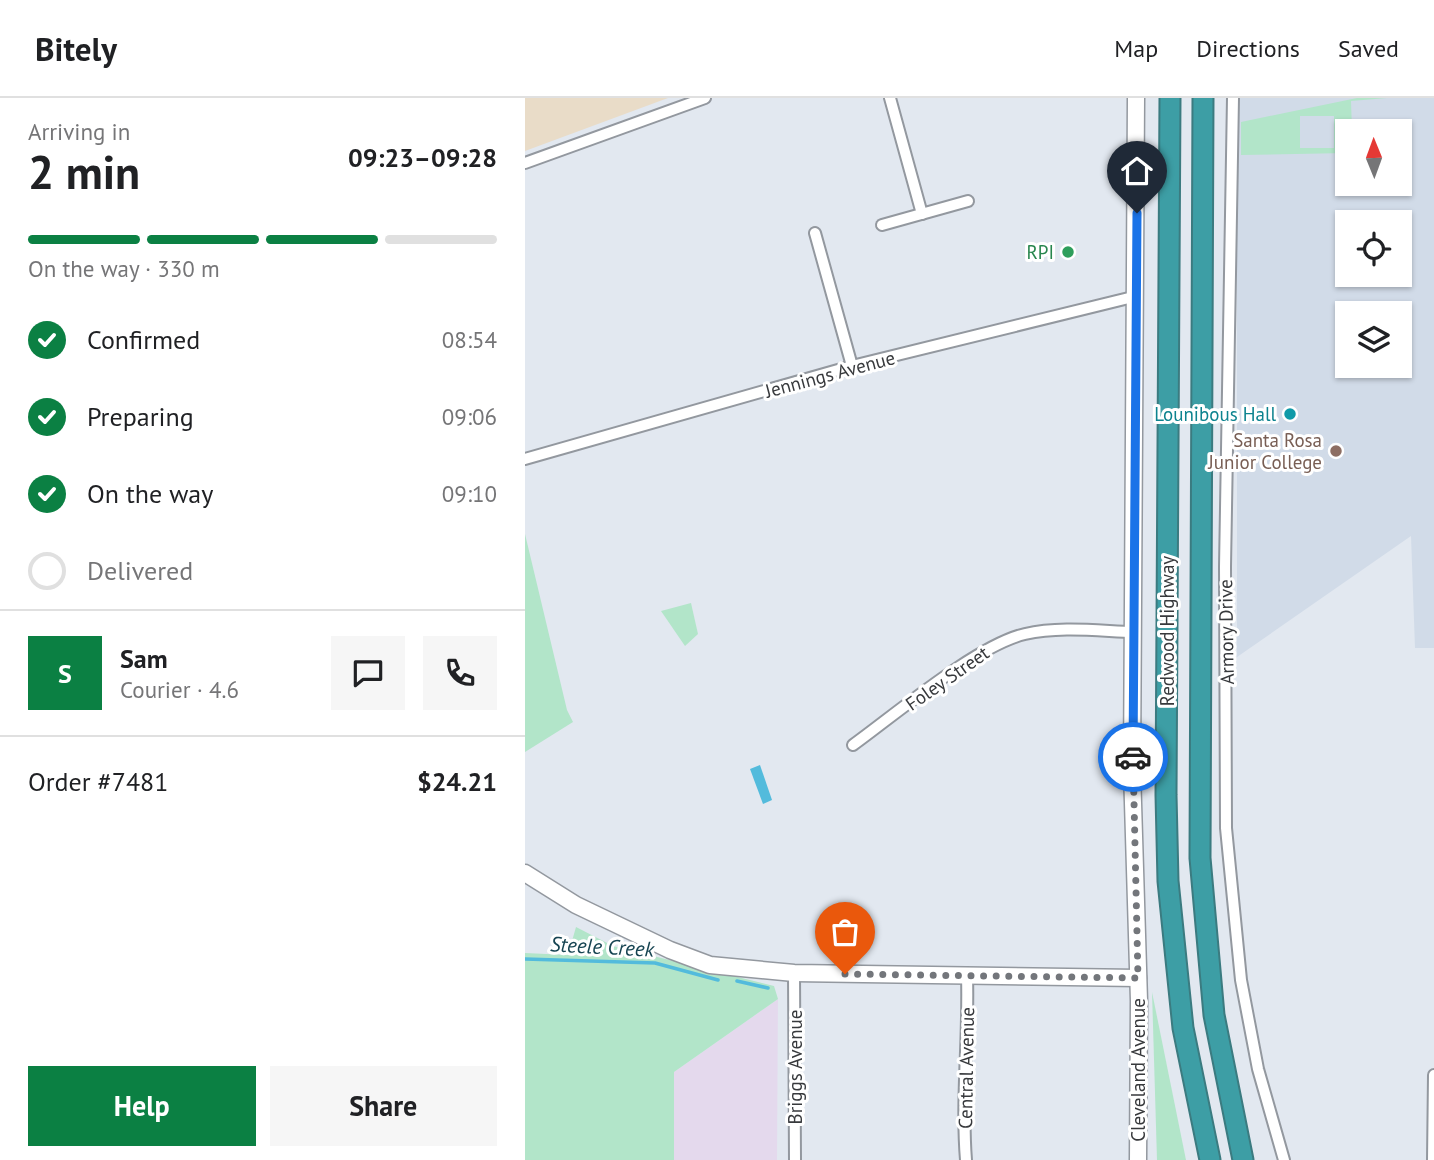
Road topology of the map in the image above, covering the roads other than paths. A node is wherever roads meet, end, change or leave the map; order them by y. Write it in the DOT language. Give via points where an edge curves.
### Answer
graph roads {
  1 [pos="705,98"];
  2 [pos="890,98"];
  3 [pos="1136,98"];
  4 [pos="1170,98"];
  5 [pos="1203,98"];
  6 [pos="1233,98"];
  7 [pos="525,163"];
  8 [pos="968,201"];
  9 [pos="922,214"];
  10 [pos="882,225"];
  11 [pos="815,233"];
  12 [pos="1136,296"];
  13 [pos="852,366"];
  14 [pos="525,459"];
  15 [pos="1134,632"];
  16 [pos="853,745"];
  17 [pos="525,873"];
  18 [pos="794,973"];
  19 [pos="967,976"];
  20 [pos="1138,978"];
  21 [pos="1434,1075"];
  22 [pos="795,1160"];
  23 [pos="966,1160"];
  24 [pos="1138,1160"];
  25 [pos="1210,1160"];
  26 [pos="1243,1160"];
  27 [pos="1284,1160"];
  28 [pos="1433,1160"];
  1 -- 7 [label="street"];
  2 -- 9 [label="street"];
  3 -- 12 [label="street, Cleveland Avenue"];
  4 -- 25 [label="highway, Redwood Highway" via="1168,881 1183,1028"];
  5 -- 26 [label="highway, Redwood Highway" via="1201,858 1214,1015"];
  6 -- 27 [label="street, Armory Drive" via="1225,567 1226,828 1241,980 1258,1069"];
  8 -- 9 [label="street"];
  9 -- 10 [label="street"];
  11 -- 13 [label="street"];
  12 -- 13 [label="street, Jennings Avenue"];
  12 -- 15 [label="street, Cleveland Avenue"];
  13 -- 14 [label="street, Jennings Avenue"];
  15 -- 16 [label="street, Foley Street" via="1052,631 1004,640"];
  15 -- 20 [label="street, Cleveland Avenue" via="1132,770"];
  17 -- 18 [label="street" via="576,905 710,965"];
  18 -- 19 [label="street"];
  18 -- 22 [label="street, Briggs Avenue"];
  19 -- 20 [label="street"];
  19 -- 23 [label="street, Central Avenue"];
  20 -- 24 [label="street, Cleveland Avenue"];
  21 -- 28 [label="street"];
}
